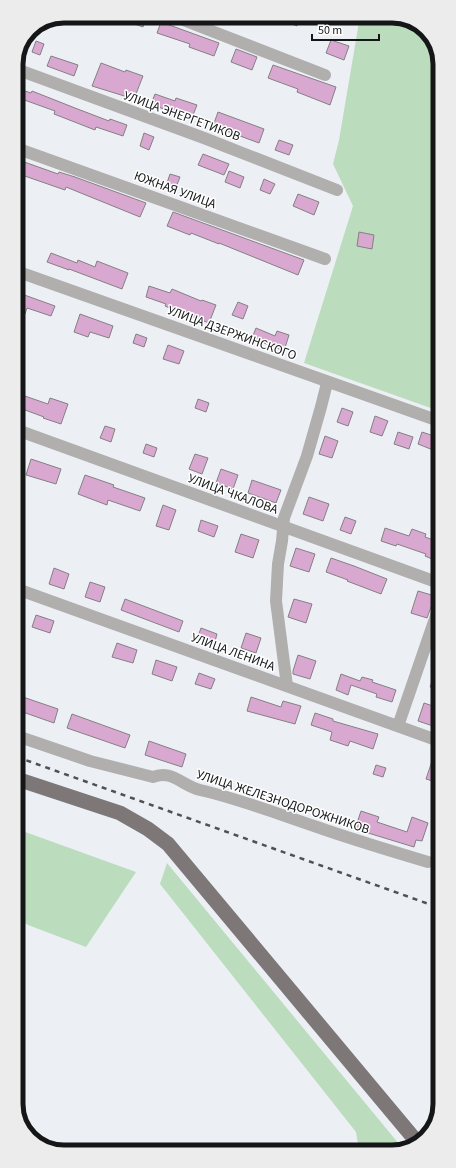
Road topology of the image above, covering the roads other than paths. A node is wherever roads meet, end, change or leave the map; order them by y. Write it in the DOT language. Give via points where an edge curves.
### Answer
graph roads {
  1 [pos="191,23"];
  2 [pos="23,72"];
  3 [pos="325,75"];
  4 [pos="23,151"];
  5 [pos="337,190"];
  6 [pos="325,259"];
  7 [pos="23,273"];
  8 [pos="326,381"];
  9 [pos="433,419"];
  10 [pos="23,432"];
  11 [pos="284,527"];
  12 [pos="433,581"];
  13 [pos="23,591"];
  14 [pos="433,624"];
  15 [pos="287,686"];
  16 [pos="398,726"];
  17 [pos="23,738"];
  18 [pos="433,739"];
  19 [pos="23,781"];
  20 [pos="428,862"];
  21 [pos="414,1139"];
  1 -- 3 [label="street"];
  2 -- 5 [label="street, УЛИЦА ЭНЕРГЕТИКОВ"];
  4 -- 6 [label="street, ЮЖНАЯ УЛИЦА"];
  7 -- 8 [label="street, УЛИЦА ДЗЕРЖИНСКОГО"];
  8 -- 9 [label="street, УЛИЦА ДЗЕРЖИНСКОГО"];
  8 -- 11 [label="street" via="316,427 284,518"];
  10 -- 11 [label="street, УЛИЦА ЧКАЛОВА"];
  11 -- 12 [label="street, УЛИЦА ЧКАЛОВА"];
  11 -- 15 [label="street" via="276,601"];
  13 -- 15 [label="street, УЛИЦА ЛЕНИНА"];
  14 -- 16 [label="street"];
  15 -- 16 [label="street, УЛИЦА ЛЕНИНА"];
  16 -- 18 [label="street, УЛИЦА ЛЕНИНА"];
  17 -- 20 [label="street, УЛИЦА ЖЕЛЕЗНОДОРОЖНИКОВ" via="90,761 152,777 160,774 172,777 193,788"];
  19 -- 21 [label="main road" via="120,813 168,844"];
}
